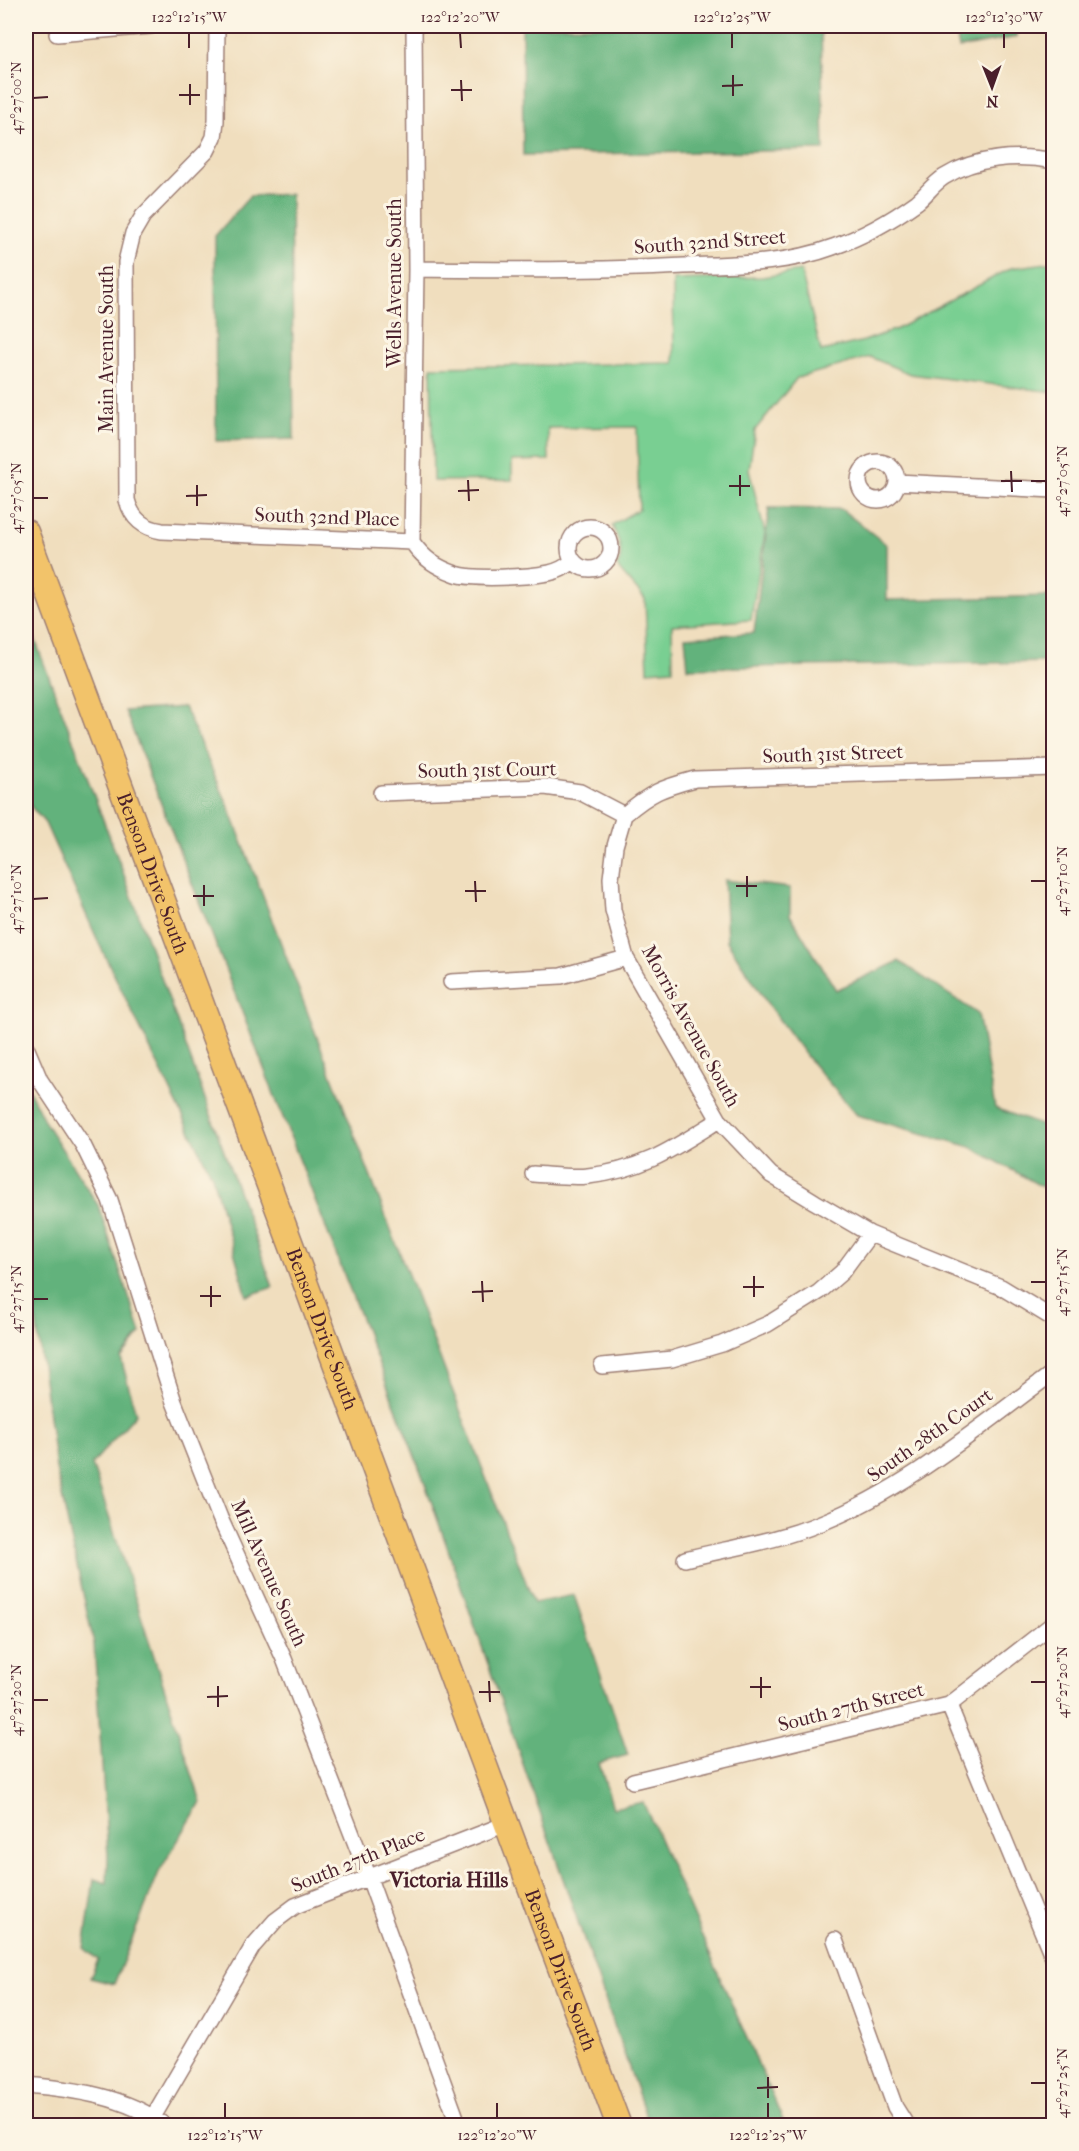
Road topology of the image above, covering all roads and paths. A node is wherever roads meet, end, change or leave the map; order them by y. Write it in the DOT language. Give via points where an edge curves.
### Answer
graph roads {
  1 [pos="151,26"];
  2 [pos="217,26"];
  3 [pos="414,26"];
  4 [pos="57,34"];
  5 [pos="1053,161"];
  6 [pos="416,270"];
  7 [pos="897,482"];
  8 [pos="1053,490"];
  9 [pos="138,522"];
  10 [pos="26,532"];
  11 [pos="412,542"];
  12 [pos="573,561"];
  13 [pos="1053,771"];
  14 [pos="381,793"];
  15 [pos="624,815"];
  16 [pos="626,958"];
  17 [pos="451,981"];
  18 [pos="26,1047"];
  19 [pos="719,1120"];
  20 [pos="533,1174"];
  21 [pos="870,1234"];
  22 [pos="1053,1319"];
  23 [pos="603,1366"];
  24 [pos="1053,1372"];
  25 [pos="685,1558"];
  26 [pos="1053,1623"];
  27 [pos="949,1705"];
  28 [pos="633,1781"];
  29 [pos="506,1824"];
  30 [pos="369,1878"];
  31 [pos="835,1940"];
  32 [pos="1053,1960"];
  33 [pos="26,2085"];
  34 [pos="159,2121"];
  35 [pos="907,2124"];
  36 [pos="459,2126"];
  37 [pos="619,2126"];
  1 -- 4 [label="street"];
  2 -- 9 [label="street, Main Avenue South" via="214,137 207,151 143,216 133,234 126,262 127,500"];
  3 -- 6 [label="street, Wells Avenue South"];
  5 -- 6 [label="street, South 32nd Street" via="1007,156 970,165 942,178 919,200 890,219 834,247 763,263 612,270"];
  6 -- 11 [label="street, Wells Avenue South"];
  7 -- 8 [label="street"];
  9 -- 11 [label="street, South 32nd Place" via="148,529 162,531"];
  10 -- 29 [label="main road, Benson Drive South"];
  11 -- 12 [label="street, South 32nd Place" via="422,556 459,575 549,573"];
  13 -- 15 [label="street, South 31st Street" via="695,779 644,797"];
  14 -- 15 [label="street, South 31st Court" via="545,787 580,792"];
  15 -- 16 [label="street, Morris Avenue South" via="611,878 613,910"];
  16 -- 17 [label="street" via="561,976"];
  16 -- 19 [label="street, Morris Avenue South"];
  18 -- 30 [label="street, Mill Avenue South" via="40,1080 83,1145 110,1200 174,1402 220,1518 284,1659"];
  19 -- 20 [label="street" via="662,1155 631,1168 587,1176"];
  19 -- 21 [label="street, Morris Avenue South" via="771,1175"];
  21 -- 22 [label="street, Morris Avenue South" via="1001,1287"];
  21 -- 23 [label="street" via="842,1272 819,1292 768,1324 722,1344 672,1359"];
  24 -- 25 [label="street, South 28th Court" via="914,1476 874,1499 778,1538"];
  26 -- 27 [label="street, South 27th Street"];
  27 -- 28 [label="street, South 27th Street"];
  27 -- 32 [label="street"];
  29 -- 30 [label="street, South 27th Place"];
  29 -- 37 [label="main road, Benson Drive South"];
  30 -- 34 [label="street, South 27th Place" via="295,1906 274,1921 253,1946"];
  30 -- 36 [label="street, Mill Avenue South"];
  31 -- 35 [label="street" via="895,2108"];
  33 -- 34 [label="street" via="111,2099"];
}
